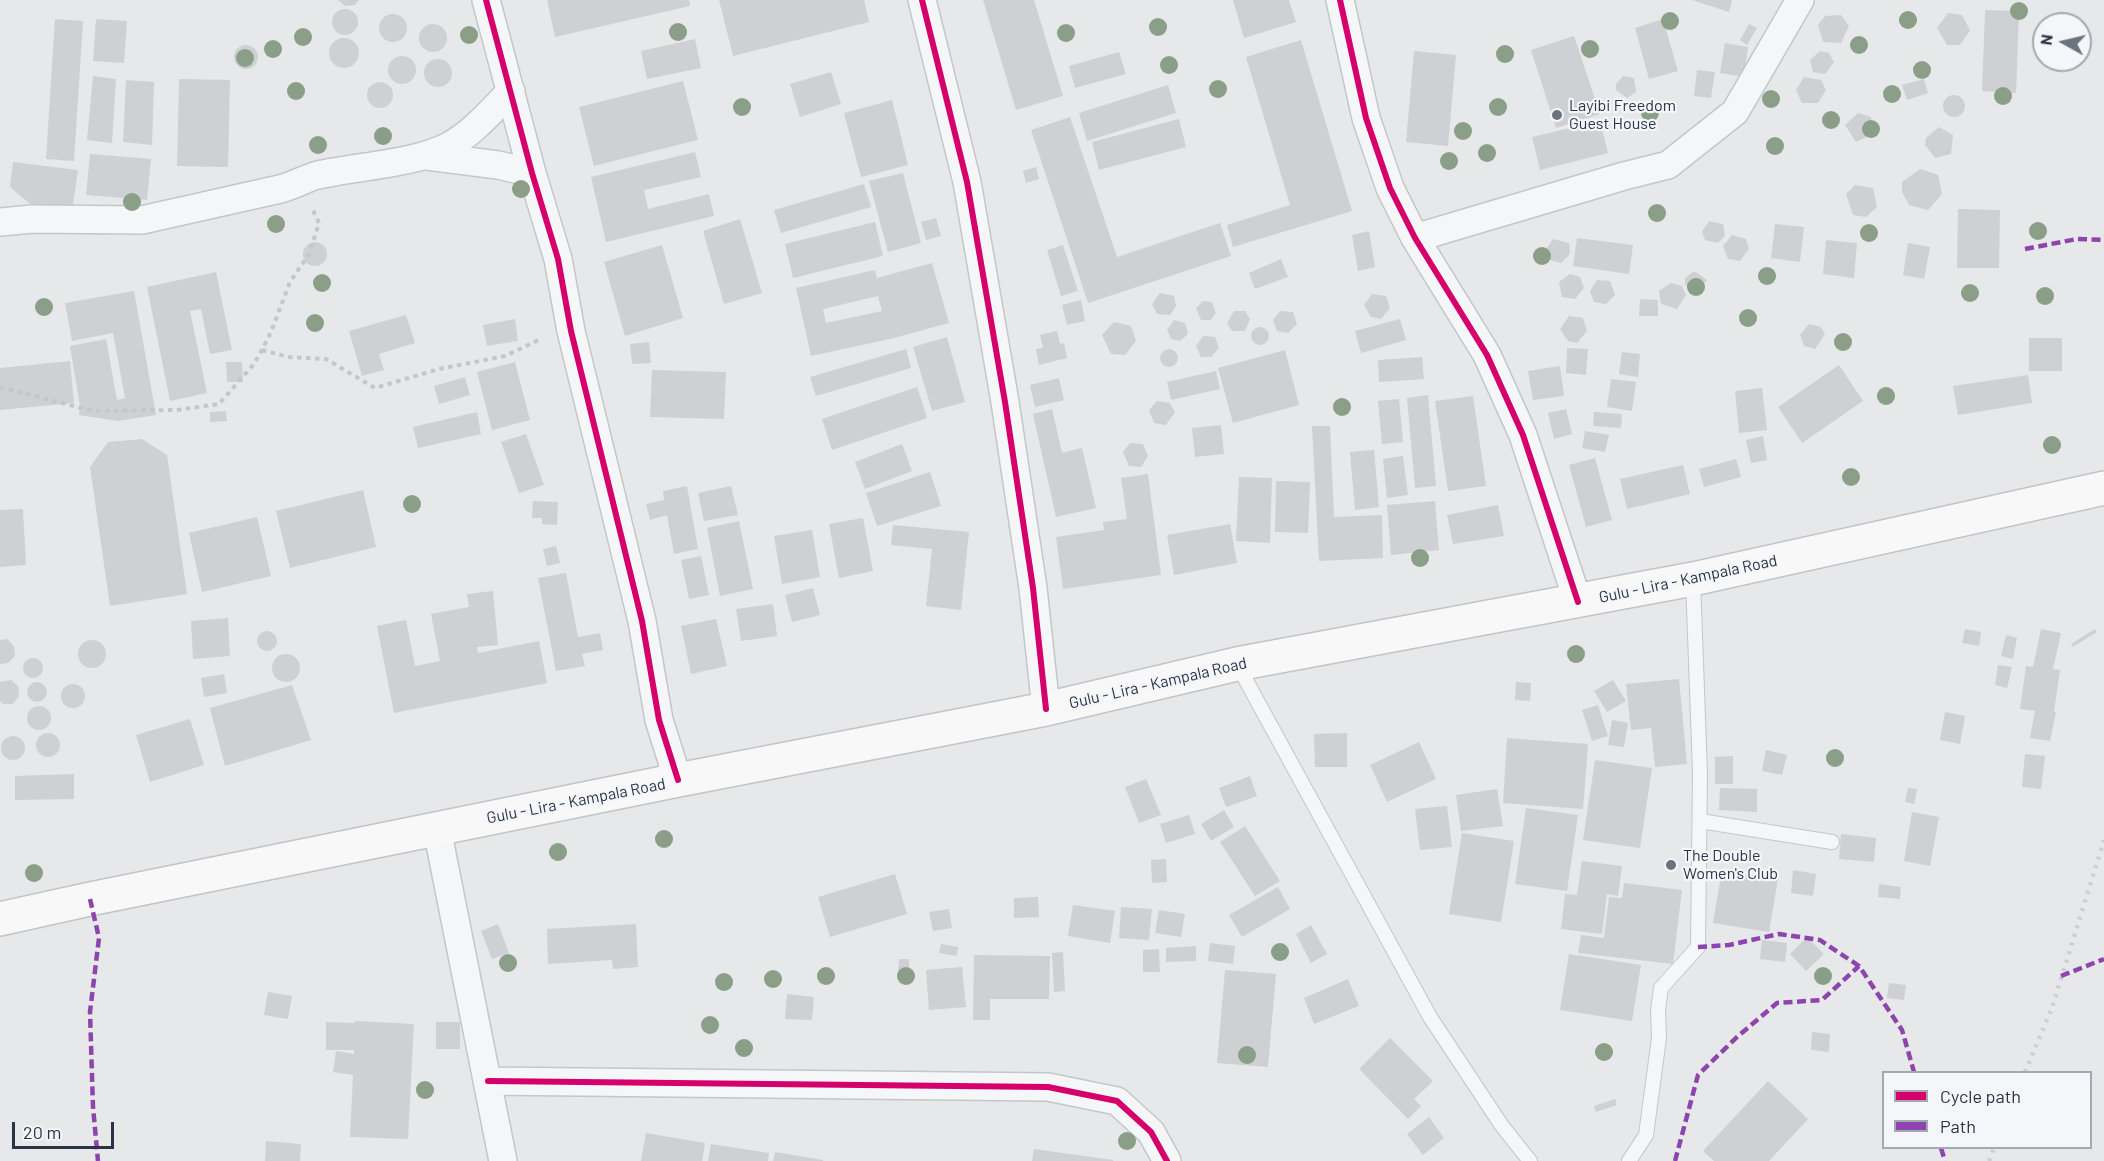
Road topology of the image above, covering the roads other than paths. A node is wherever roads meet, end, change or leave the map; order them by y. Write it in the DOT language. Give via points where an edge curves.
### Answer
graph roads {
  1 [pos="486,0"];
  2 [pos="921,0"];
  3 [pos="1340,0"];
  4 [pos="1800,0"];
  5 [pos="511,91"];
  6 [pos="427,156"];
  7 [pos="532,173"];
  8 [pos="0,222"];
  9 [pos="1415,238"];
  10 [pos="2104,488"];
  11 [pos="1693,579"];
  12 [pos="1578,602"];
  13 [pos="1237,664"];
  14 [pos="1046,709"];
  15 [pos="678,780"];
  16 [pos="1700,821"];
  17 [pos="437,829"];
  18 [pos="1832,842"];
  19 [pos="0,920"];
  20 [pos="488,1081"];
  21 [pos="503,1161"];
  22 [pos="1167,1161"];
  23 [pos="1530,1161"];
  24 [pos="1629,1161"];
  1 -- 5 [label="street"];
  2 -- 14 [label="street" via="967,182 1032,576"];
  3 -- 9 [label="street" via="1366,118 1390,188"];
  4 -- 9 [label="street" via="1735,112 1668,165"];
  5 -- 6 [label="street" via="476,128"];
  5 -- 7 [label="street"];
  6 -- 7 [label="street"];
  6 -- 8 [label="street" via="315,176 280,189 142,220"];
  7 -- 15 [label="street" via="558,259 571,332 642,621 659,720"];
  9 -- 12 [label="street" via="1487,355 1523,435"];
  10 -- 11 [label="main road, Gulu - Lira - Kampala Road"];
  11 -- 12 [label="main road, Gulu - Lira - Kampala Road"];
  11 -- 16 [label="lane"];
  12 -- 13 [label="main road, Gulu - Lira - Kampala Road"];
  13 -- 14 [label="main road, Gulu - Lira - Kampala Road"];
  13 -- 23 [label="lane" via="1430,1017 1502,1126"];
  14 -- 15 [label="main road, Gulu - Lira - Kampala Road"];
  15 -- 17 [label="main road, Gulu - Lira - Kampala Road"];
  16 -- 18 [label="lane"];
  16 -- 24 [label="lane" via="1698,947 1661,988 1659,1038 1646,1135"];
  17 -- 19 [label="main road, Gulu - Lira - Kampala Road"];
  17 -- 20 [label="street"];
  20 -- 21 [label="street"];
  20 -- 22 [label="street" via="1048,1087 1117,1101 1151,1132"];
}
